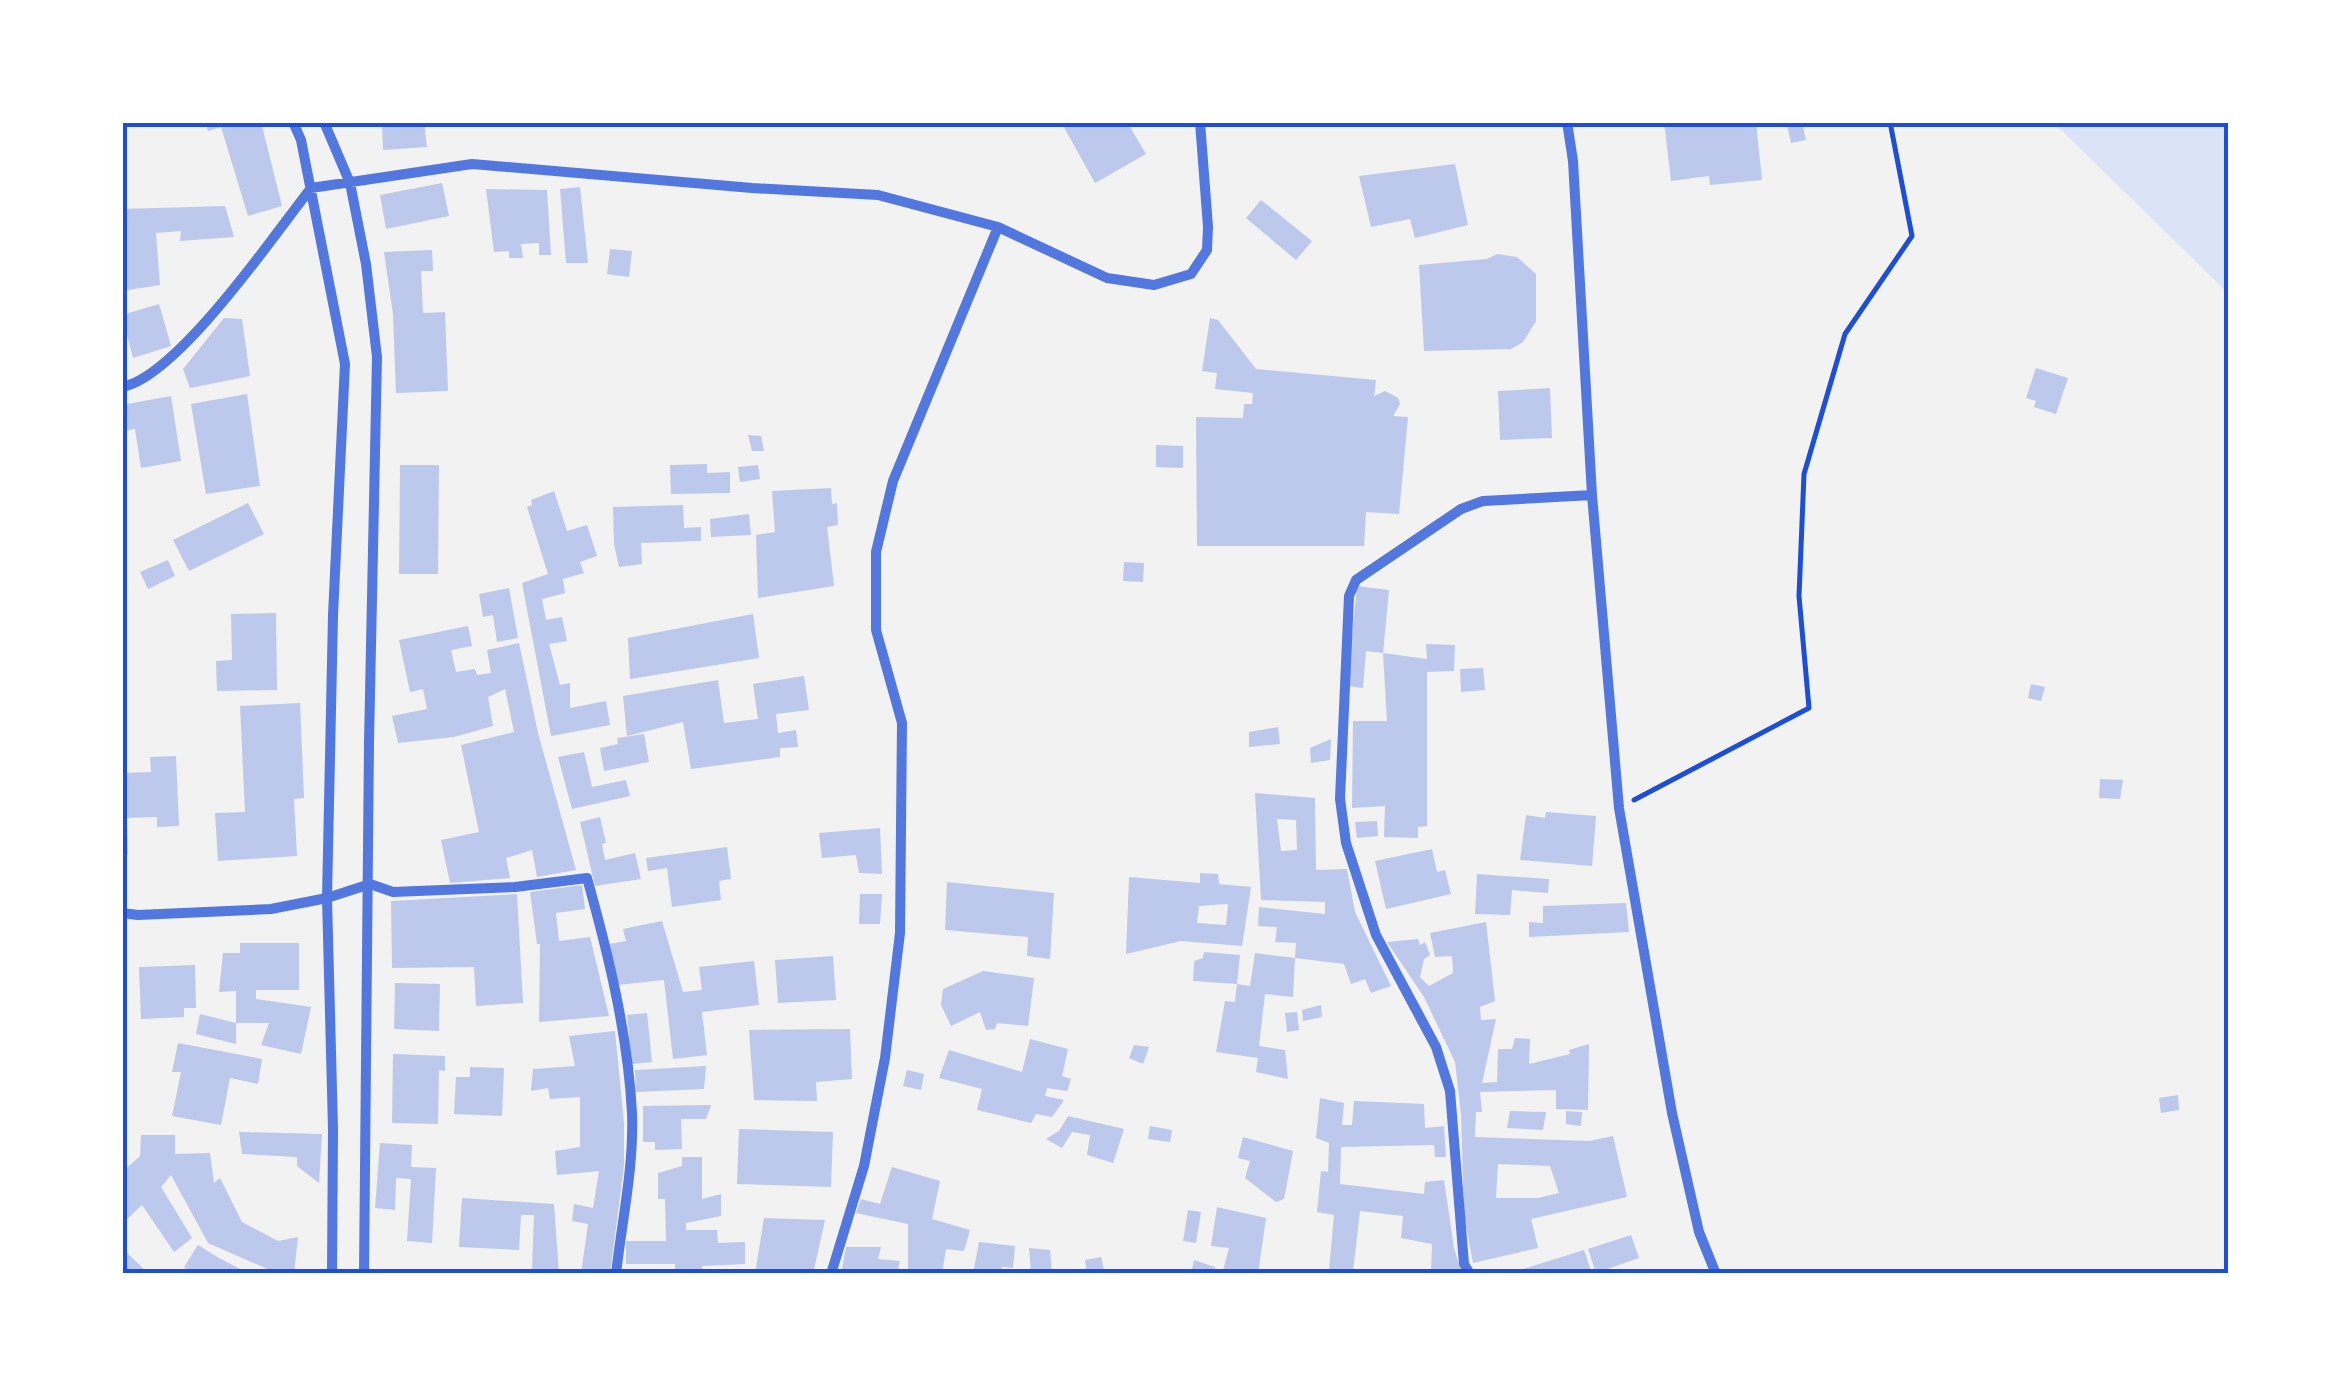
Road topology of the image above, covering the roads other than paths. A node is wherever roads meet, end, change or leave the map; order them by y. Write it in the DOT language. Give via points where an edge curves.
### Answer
graph roads {
  1 [pos="293,122"];
  2 [pos="324,122"];
  3 [pos="1200,122"];
  4 [pos="1567,122"];
  5 [pos="350,183"];
  6 [pos="311,188"];
  7 [pos="998,227"];
  8 [pos="122,387"];
  9 [pos="1592,495"];
  10 [pos="370,884"];
  11 [pos="327,898"];
  12 [pos="122,913"];
  13 [pos="332,1274"];
  14 [pos="364,1274"];
  15 [pos="616,1274"];
  16 [pos="831,1274"];
  17 [pos="1470,1274"];
  18 [pos="1716,1274"];
  1 -- 6 [label="street"];
  2 -- 5 [label="street"];
  3 -- 7 [label="street" via="1208,227 1206,250 1190,274 1154,285 1107,278"];
  4 -- 9 [label="street"];
  5 -- 6 [label="street"];
  5 -- 7 [label="street" via="472,164 547,169 878,195"];
  5 -- 10 [label="street" via="377,357"];
  6 -- 8 [label="street" via="208,320 138,384"];
  6 -- 11 [label="street" via="345,364"];
  7 -- 16 [label="street" via="893,481 876,552 876,630 902,723 900,933 867,1148"];
  9 -- 17 [label="street" via="1483,500 1461,509 1356,580 1349,596 1340,799 1346,842 1376,934 1436,1047 1450,1091"];
  9 -- 18 [label="street" via="1619,808 1672,1112 1698,1232"];
  10 -- 11 [label="street"];
  10 -- 14 [label="street"];
  10 -- 15 [label="street" via="393,892 586,878 620,1021 632,1113"];
  11 -- 12 [label="street" via="271,909"];
  11 -- 13 [label="street"];
}
